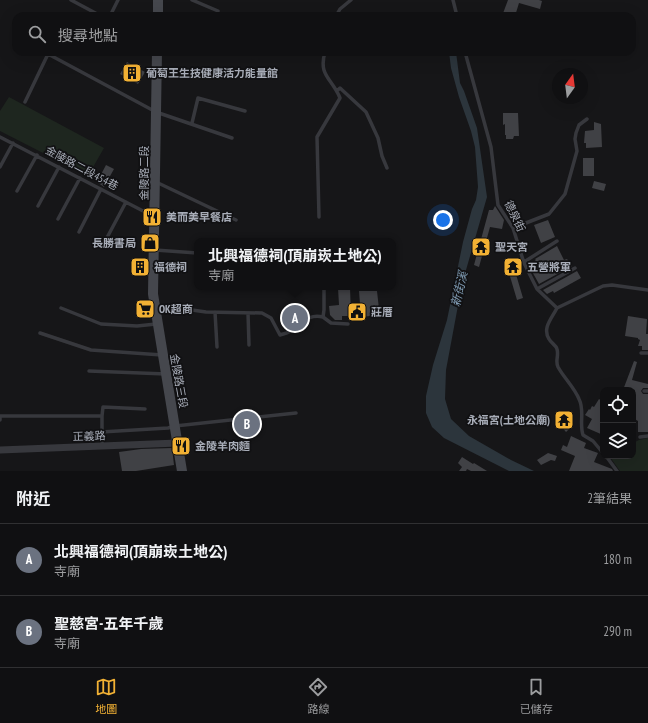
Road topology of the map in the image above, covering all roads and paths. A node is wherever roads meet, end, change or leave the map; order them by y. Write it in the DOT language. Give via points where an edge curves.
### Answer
graph roads {
  1 [pos="73,0"];
  2 [pos="118,0"];
  3 [pos="158,0"];
  4 [pos="192,0"];
  5 [pos="351,0"];
  6 [pos="453,0"];
  7 [pos="218,11"];
  8 [pos="95,12"];
  9 [pos="112,12"];
  10 [pos="158,12"];
  11 [pos="338,12"];
  12 [pos="456,12"];
  13 [pos="47,56"];
  14 [pos="52,56"];
  15 [pos="157,56"];
  16 [pos="324,56"];
  17 [pos="466,56"];
  18 [pos="337,91"];
  19 [pos="25,102"];
  20 [pos="156,112"];
  21 [pos="245,112"];
  22 [pos="586,119"];
  23 [pos="192,123"];
  24 [pos="0,137"];
  25 [pos="232,138"];
  26 [pos="13,143"];
  27 [pos="37,155"];
  28 [pos="0,167"];
  29 [pos="60,167"];
  30 [pos="387,168"];
  31 [pos="80,178"];
  32 [pos="155,182"];
  33 [pos="101,189"];
  34 [pos="17,191"];
  35 [pos="126,202"];
  36 [pos="38,206"];
  37 [pos="155,213"];
  38 [pos="319,217"];
  39 [pos="58,219"];
  40 [pos="236,220"];
  41 [pos="513,228"];
  42 [pos="79,232"];
  43 [pos="557,241"];
  44 [pos="102,247"];
  45 [pos="154,249"];
  46 [pos="194,253"];
  47 [pos="524,262"];
  48 [pos="575,268"];
  49 [pos="537,289"];
  50 [pos="324,290"];
  51 [pos="648,290"];
  52 [pos="153,294"];
  53 [pos="61,308"];
  54 [pos="557,308"];
  55 [pos="156,310"];
  56 [pos="215,312"];
  57 [pos="248,313"];
  58 [pos="323,317"];
  59 [pos="158,324"];
  60 [pos="348,324"];
  61 [pos="40,333"];
  62 [pos="249,345"];
  63 [pos="217,347"];
  64 [pos="641,353"];
  65 [pos="648,353"];
  66 [pos="163,355"];
  67 [pos="89,370"];
  68 [pos="166,374"];
  69 [pos="145,409"];
  70 [pos="296,413"];
  71 [pos="0,416"];
  72 [pos="102,416"];
  73 [pos="0,420"];
  74 [pos="175,426"];
  75 [pos="101,432"];
  76 [pos="648,436"];
  77 [pos="640,437"];
  78 [pos="178,443"];
  79 [pos="102,447"];
  80 [pos="600,449"];
  81 [pos="0,450"];
  82 [pos="608,459"];
  83 [pos="182,471"];
  84 [pos="617,471"];
  1 -- 8 [label="lane"];
  2 -- 9 [label="lane"];
  3 -- 10 [label="main road"];
  4 -- 7 [label="lane"];
  5 -- 11 [label="lane"];
  6 -- 12 [label="lane"];
  13 -- 19 [label="lane"];
  14 -- 20 [label="lane"];
  15 -- 20 [label="main road, 金陵路二段"];
  16 -- 18 [label="lane" via="323,69"];
  17 -- 41 [label="lane, 德泉街" via="490,147 498,205"];
  18 -- 30 [label="lane" via="340,88 366,112 378,138"];
  18 -- 38 [label="lane" via="339,101 317,137"];
  20 -- 23 [label="lane"];
  20 -- 32 [label="main road, 金陵路二段"];
  21 -- 23 [label="lane" via="198,98"];
  22 -- 41 [label="lane" via="579,125 576,134 577,151 566,194 549,214"];
  23 -- 25 [label="lane"];
  24 -- 26 [label="lane, 金陵路二段454巷"];
  26 -- 27 [label="lane, 金陵路二段454巷"];
  26 -- 28 [label="lane"];
  27 -- 29 [label="lane, 金陵路二段454巷"];
  27 -- 34 [label="lane"];
  29 -- 31 [label="lane, 金陵路二段454巷"];
  29 -- 36 [label="lane"];
  31 -- 33 [label="lane, 金陵路二段454巷"];
  31 -- 39 [label="lane"];
  32 -- 37 [label="main road, 金陵路二段"];
  32 -- 40 [label="lane"];
  33 -- 35 [label="lane, 金陵路二段454巷"];
  33 -- 42 [label="lane"];
  35 -- 37 [label="lane, 金陵路二段454巷" via="145,212"];
  35 -- 44 [label="lane"];
  37 -- 45 [label="main road, 金陵路二段"];
  41 -- 47 [label="lane, 德泉街"];
  43 -- 47 [label="lane"];
  45 -- 46 [label="lane"];
  45 -- 52 [label="main road, 金陵路二段"];
  47 -- 49 [label="lane, 德泉街"];
  48 -- 49 [label="lane"];
  49 -- 54 [label="lane, 德泉街"];
  50 -- 58 [label="lane"];
  51 -- 54 [label="lane" via="603,286"];
  52 -- 55 [label="main road, 金陵路三段"];
  53 -- 59 [label="lane" via="101,324"];
  54 -- 80 [label="lane" via="547,324 547,334 556,348 559,368 579,399 582,408 581,431"];
  55 -- 56 [label="lane"];
  55 -- 59 [label="main road, 金陵路三段"];
  56 -- 57 [label="lane"];
  56 -- 63 [label="lane"];
  57 -- 58 [label="lane" via="262,313 271,318 280,335 290,332 308,318 317,315"];
  57 -- 62 [label="lane"];
  58 -- 60 [label="lane" via="331,323"];
  59 -- 66 [label="main road, 金陵路三段"];
  61 -- 66 [label="lane" via="92,350"];
  64 -- 65 [label="lane"];
  66 -- 68 [label="main road, 金陵路三段"];
  67 -- 68 [label="lane"];
  68 -- 74 [label="main road, 金陵路三段"];
  69 -- 72 [label="lane" via="103,407"];
  70 -- 74 [label="lane"];
  71 -- 72 [label="lane"];
  71 -- 73 [label="lane"];
  72 -- 75 [label="lane"];
  74 -- 75 [label="lane"];
  74 -- 78 [label="main road, 金陵路三段"];
  75 -- 79 [label="lane"];
  76 -- 77 [label="lane"];
  78 -- 79 [label="street, 正義路"];
  78 -- 83 [label="main road, 金陵路三段"];
  79 -- 81 [label="street, 正義路"];
  82 -- 84 [label="lane"];
}
